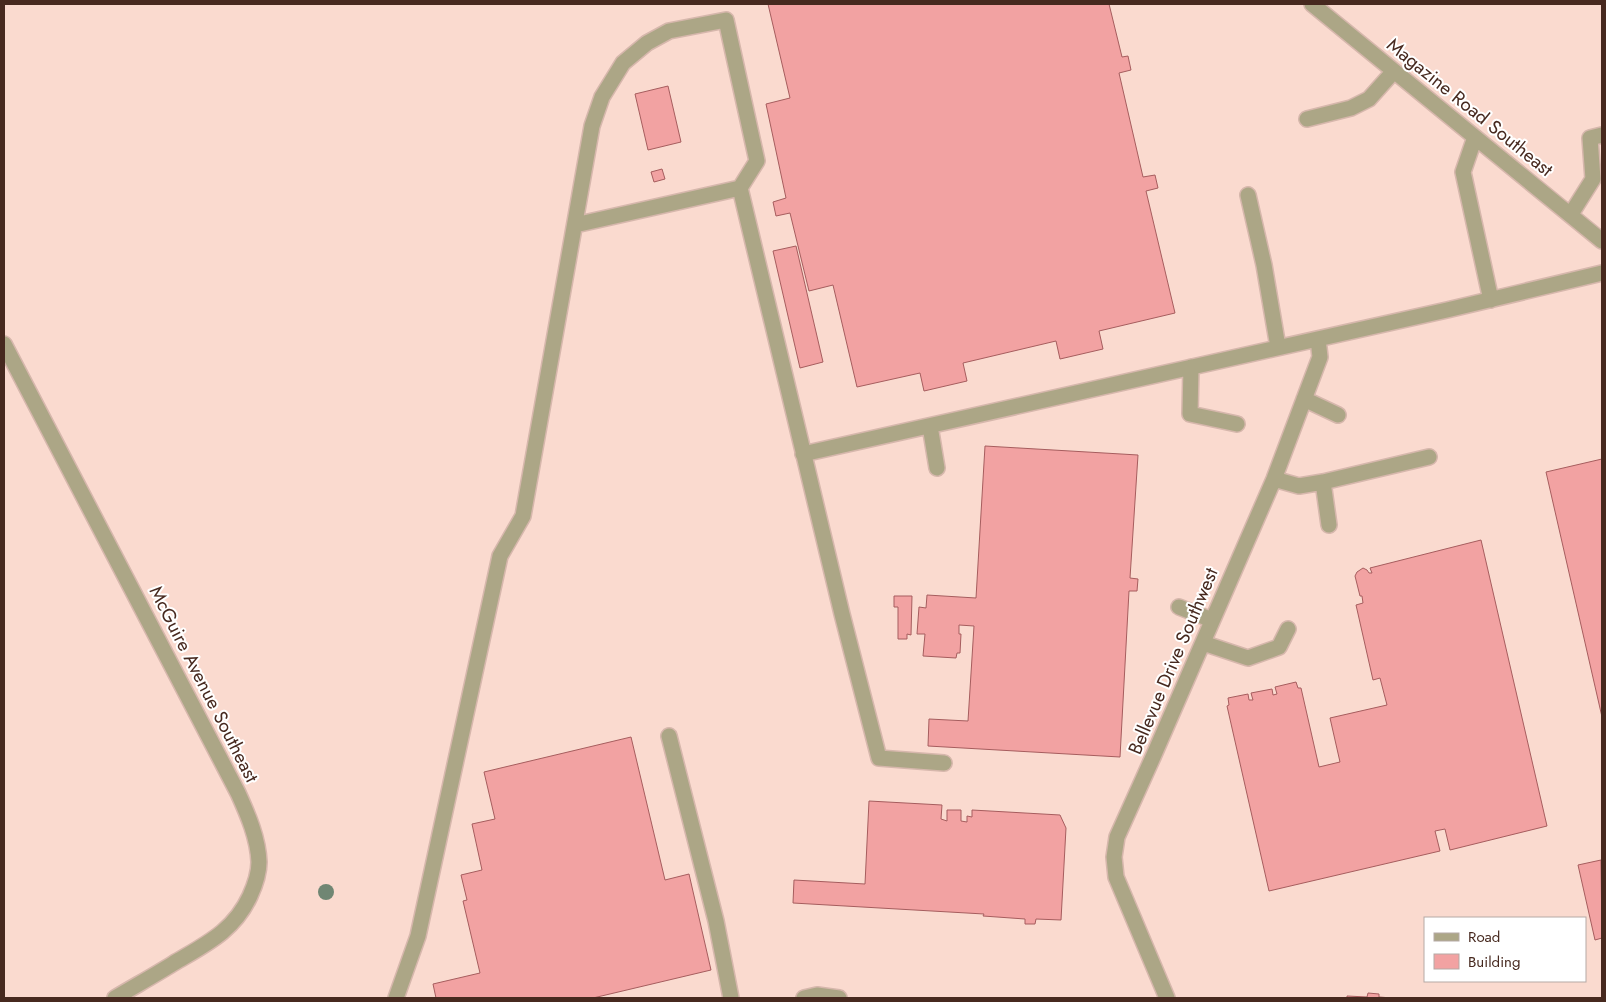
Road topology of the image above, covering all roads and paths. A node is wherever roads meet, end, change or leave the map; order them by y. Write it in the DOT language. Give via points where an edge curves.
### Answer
graph roads {
  1 [pos="1312,4"];
  2 [pos="1394,71"];
  3 [pos="1307,119"];
  4 [pos="1602,135"];
  5 [pos="1475,137"];
  6 [pos="740,188"];
  7 [pos="1248,195"];
  8 [pos="1571,214"];
  9 [pos="575,225"];
  10 [pos="1602,241"];
  11 [pos="1602,274"];
  12 [pos="1491,300"];
  13 [pos="1318,339"];
  14 [pos="4,344"];
  15 [pos="1278,347"];
  16 [pos="1191,367"];
  17 [pos="10,374"];
  18 [pos="1304,399"];
  19 [pos="1338,415"];
  20 [pos="1237,424"];
  21 [pos="930,426"];
  22 [pos="803,454"];
  23 [pos="1429,457"];
  24 [pos="937,468"];
  25 [pos="1274,479"];
  26 [pos="1323,482"];
  27 [pos="1329,525"];
  28 [pos="1178,607"];
  29 [pos="1212,620"];
  30 [pos="1288,629"];
  31 [pos="1202,643"];
  32 [pos="669,736"];
  33 [pos="944,763"];
  34 [pos="115,998"];
  35 [pos="396,998"];
  36 [pos="731,998"];
  37 [pos="804,998"];
  38 [pos="839,998"];
  39 [pos="1167,998"];
  1 -- 2 [label="street, Magazine Road Southeast"];
  2 -- 3 [label="street" via="1369,99 1351,108"];
  2 -- 5 [label="street, Magazine Road Southeast"];
  4 -- 8 [label="street" via="1590,138 1593,179"];
  5 -- 8 [label="street, Magazine Road Southeast"];
  5 -- 12 [label="street" via="1463,172"];
  6 -- 9 [label="street"];
  6 -- 9 [label="street" via="757,161 726,20 669,31 647,43 623,63 602,97 592,126"];
  6 -- 22 [label="street"];
  7 -- 15 [label="street"];
  8 -- 10 [label="street, Magazine Road Southeast"];
  9 -- 35 [label="street" via="523,516 500,556 418,936"];
  11 -- 12 [label="street"];
  12 -- 13 [label="street"];
  13 -- 15 [label="street"];
  13 -- 18 [label="street, Bellevue Drive Southwest" via="1320,356"];
  14 -- 17 [label="street, McGuire Avenue Southeast"];
  15 -- 16 [label="street"];
  16 -- 20 [label="street" via="1190,414"];
  16 -- 21 [label="street"];
  17 -- 34 [label="street, McGuire Avenue Southeast" via="238,793 257,846 259,864 255,885 246,906 232,925 213,940"];
  18 -- 19 [label="street"];
  18 -- 25 [label="street, Bellevue Drive Southwest"];
  21 -- 22 [label="street"];
  21 -- 24 [label="street"];
  22 -- 33 [label="street" via="879,758"];
  23 -- 26 [label="street"];
  25 -- 26 [label="street" via="1299,486"];
  25 -- 29 [label="street, Bellevue Drive Southwest"];
  26 -- 27 [label="street"];
  28 -- 29 [label="street"];
  29 -- 31 [label="street, Bellevue Drive Southwest"];
  30 -- 31 [label="street" via="1279,647 1248,658"];
  31 -- 39 [label="street, Bellevue Drive Southwest" via="1117,837 1114,857 1116,877"];
  32 -- 36 [label="street" via="716,921"];
  37 -- 38 [label="street" via="817,995"];
}
